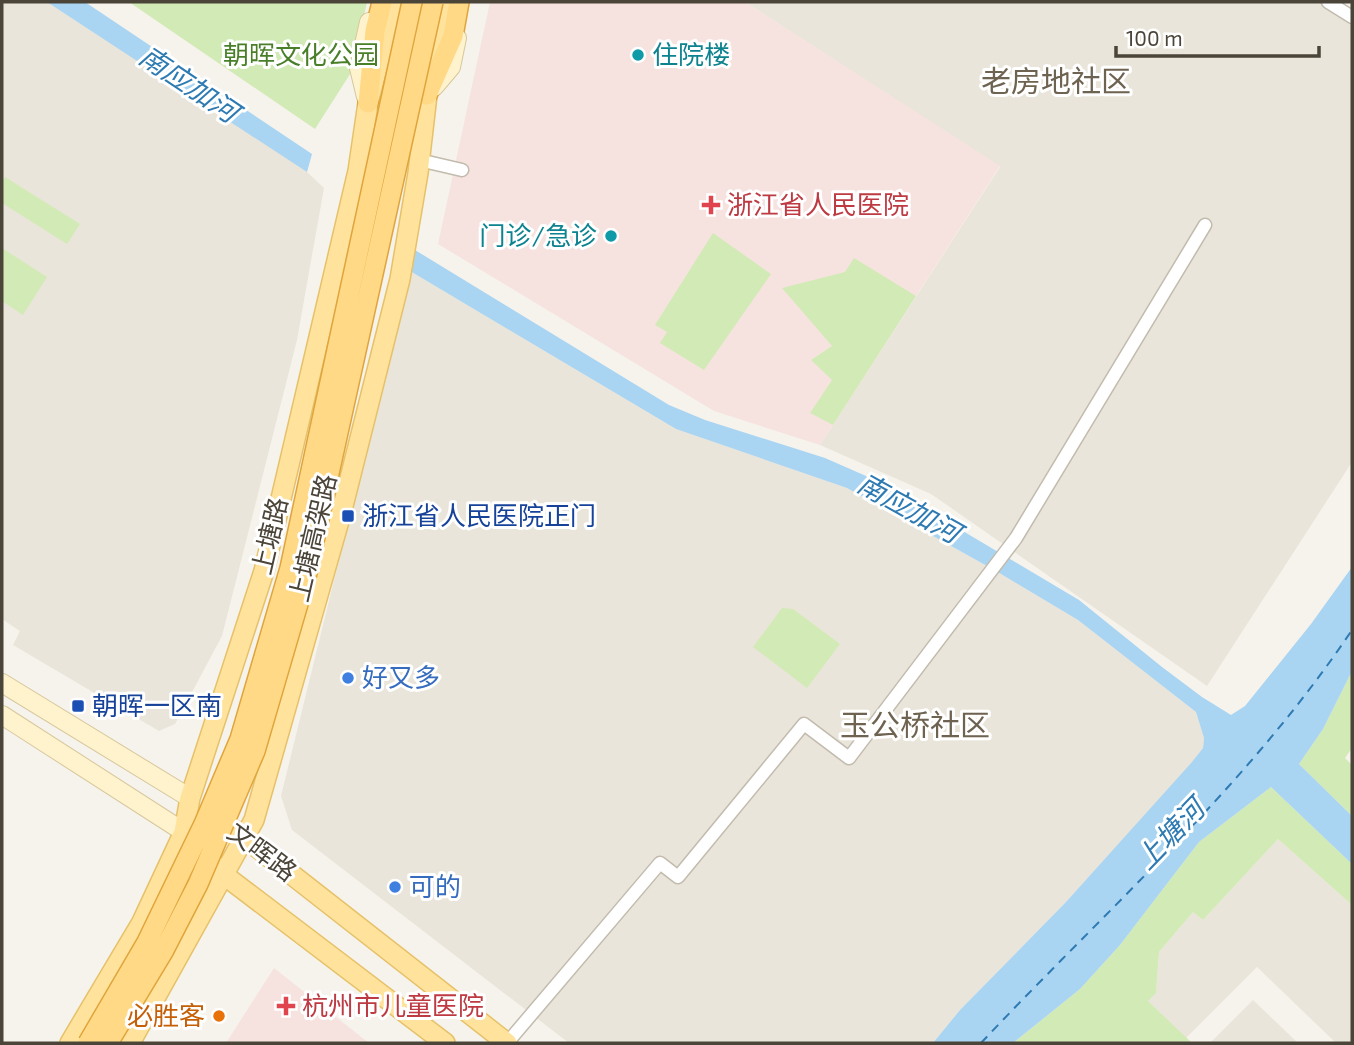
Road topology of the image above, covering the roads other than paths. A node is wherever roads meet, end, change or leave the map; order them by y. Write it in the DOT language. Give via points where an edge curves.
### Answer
graph roads {
  1 [pos="374,2"];
  2 [pos="382,2"];
  3 [pos="394,2"];
  4 [pos="412,2"];
  5 [pos="433,2"];
  6 [pos="444,2"];
  7 [pos="459,2"];
  8 [pos="465,2"];
  9 [pos="1328,2"];
  10 [pos="1352,18"];
  11 [pos="427,95"];
  12 [pos="368,103"];
  13 [pos="419,160"];
  14 [pos="462,170"];
  15 [pos="1205,225"];
  16 [pos="2,683"];
  17 [pos="2,715"];
  18 [pos="190,798"];
  19 [pos="184,832"];
  20 [pos="245,838"];
  21 [pos="225,875"];
  22 [pos="70,1043"];
  23 [pos="88,1043"];
  24 [pos="108,1043"];
  25 [pos="130,1043"];
  26 [pos="444,1043"];
  27 [pos="507,1043"];
  1 -- 12 [label="main road" via="359,68"];
  2 -- 12 [label="highway"];
  3 -- 12 [label="main road, 上塘路"];
  4 -- 23 [label="highway, 上塘高架路, bridge" via="290,568 240,739 147,942"];
  5 -- 24 [label="highway, 上塘高架路, bridge" via="307,573 255,751 198,884"];
  6 -- 11 [label="main road"];
  7 -- 11 [label="highway" via="453,36"];
  8 -- 11 [label="main road" via="451,68"];
  9 -- 10 [label="street"];
  11 -- 13 [label="main road"];
  12 -- 18 [label="main road, 上塘路" via="358,172 264,571"];
  13 -- 14 [label="street"];
  13 -- 20 [label="main road" via="400,279 344,504 254,820"];
  15 -- 27 [label="street" via="1016,538 849,758 804,724 678,877 660,863"];
  16 -- 18 [label="main road, 文晖路"];
  17 -- 19 [label="main road, 文晖路"];
  18 -- 19 [label="main road, 上塘路"];
  18 -- 20 [label="main road, 文晖路"];
  19 -- 21 [label="main road, 文晖路"];
  19 -- 22 [label="main road, 上塘路" via="142,922"];
  20 -- 21 [label="main road"];
  20 -- 27 [label="main road, 文晖路"];
  21 -- 25 [label="main road"];
  21 -- 26 [label="main road, 文晖路"];
}
